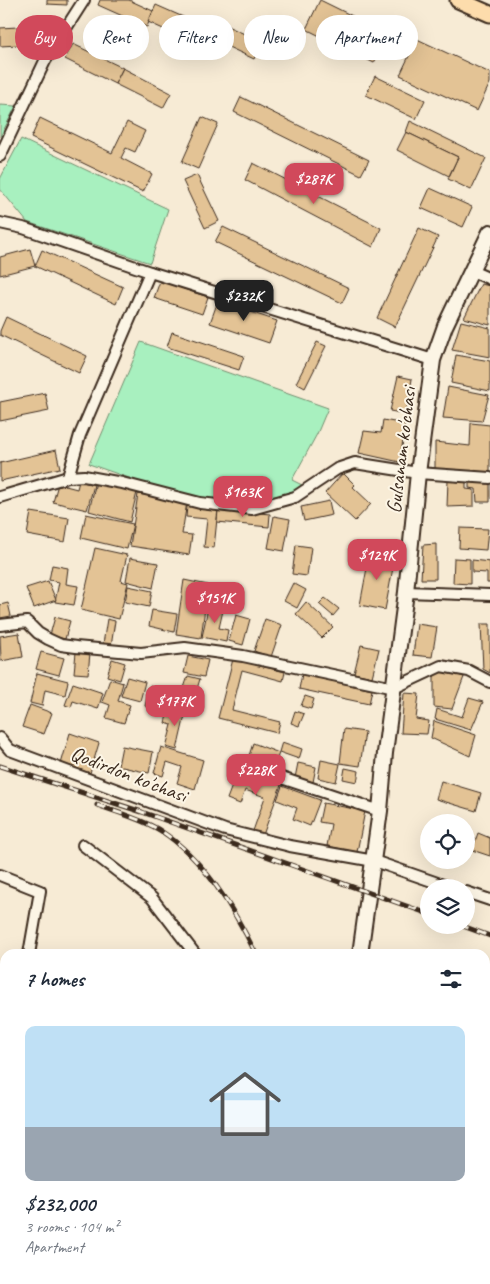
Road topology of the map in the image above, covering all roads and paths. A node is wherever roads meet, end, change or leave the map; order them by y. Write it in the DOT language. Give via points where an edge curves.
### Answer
graph roads {
  1 [pos="84,0"];
  2 [pos="458,0"];
  3 [pos="490,14"];
  4 [pos="0,156"];
  5 [pos="0,223"];
  6 [pos="490,232"];
  7 [pos="472,271"];
  8 [pos="150,272"];
  9 [pos="490,279"];
  10 [pos="433,360"];
  11 [pos="418,473"];
  12 [pos="68,477"];
  13 [pos="490,478"];
  14 [pos="0,497"];
  15 [pos="406,592"];
  16 [pos="490,595"];
  17 [pos="0,625"];
  18 [pos="490,682"];
  19 [pos="394,688"];
  20 [pos="0,738"];
  21 [pos="240,764"];
  22 [pos="380,811"];
  23 [pos="83,845"];
  24 [pos="374,860"];
  25 [pos="0,875"];
  26 [pos="427,879"];
  27 [pos="475,895"];
  28 [pos="490,900"];
  29 [pos="30,949"];
  30 [pos="191,949"];
  31 [pos="361,949"];
  1 -- 4 [label="street" via="45,61"];
  2 -- 3 [label="main road"];
  5 -- 8 [label="street"];
  6 -- 7 [label="main road, Gulsanam ko'chasi"];
  7 -- 9 [label="street"];
  7 -- 10 [label="main road, Gulsanam ko'chasi" via="445,326"];
  8 -- 10 [label="street"];
  8 -- 12 [label="street" via="80,436"];
  10 -- 11 [label="main road, Gulsanam ko'chasi"];
  11 -- 12 [label="street" via="355,463 337,469 295,497 252,509 200,503 84,476"];
  11 -- 13 [label="street"];
  11 -- 15 [label="main road, Gulsanam ko'chasi"];
  12 -- 14 [label="street"];
  15 -- 16 [label="street"];
  15 -- 19 [label="main road, Gulsanam ko'chasi"];
  17 -- 19 [label="street" via="27,622 38,633 61,645 141,654 185,648 243,656"];
  18 -- 19 [label="street" via="469,671 440,666"];
  19 -- 22 [label="main road, Gulsanam ko'chasi" via="384,753"];
  20 -- 24 [label="street, Qodirdon ko'chasi" via="10,750 225,830 290,846"];
  21 -- 22 [label="street"];
  22 -- 24 [label="main road, Gulsanam ko'chasi"];
  23 -- 30 [label="street" via="152,898"];
  24 -- 26 [label="street, Qodirdon ko'chasi"];
  24 -- 31 [label="main road, Gulsanam ko'chasi"];
  25 -- 29 [label="street" via="40,891"];
  27 -- 28 [label="street"];
}
